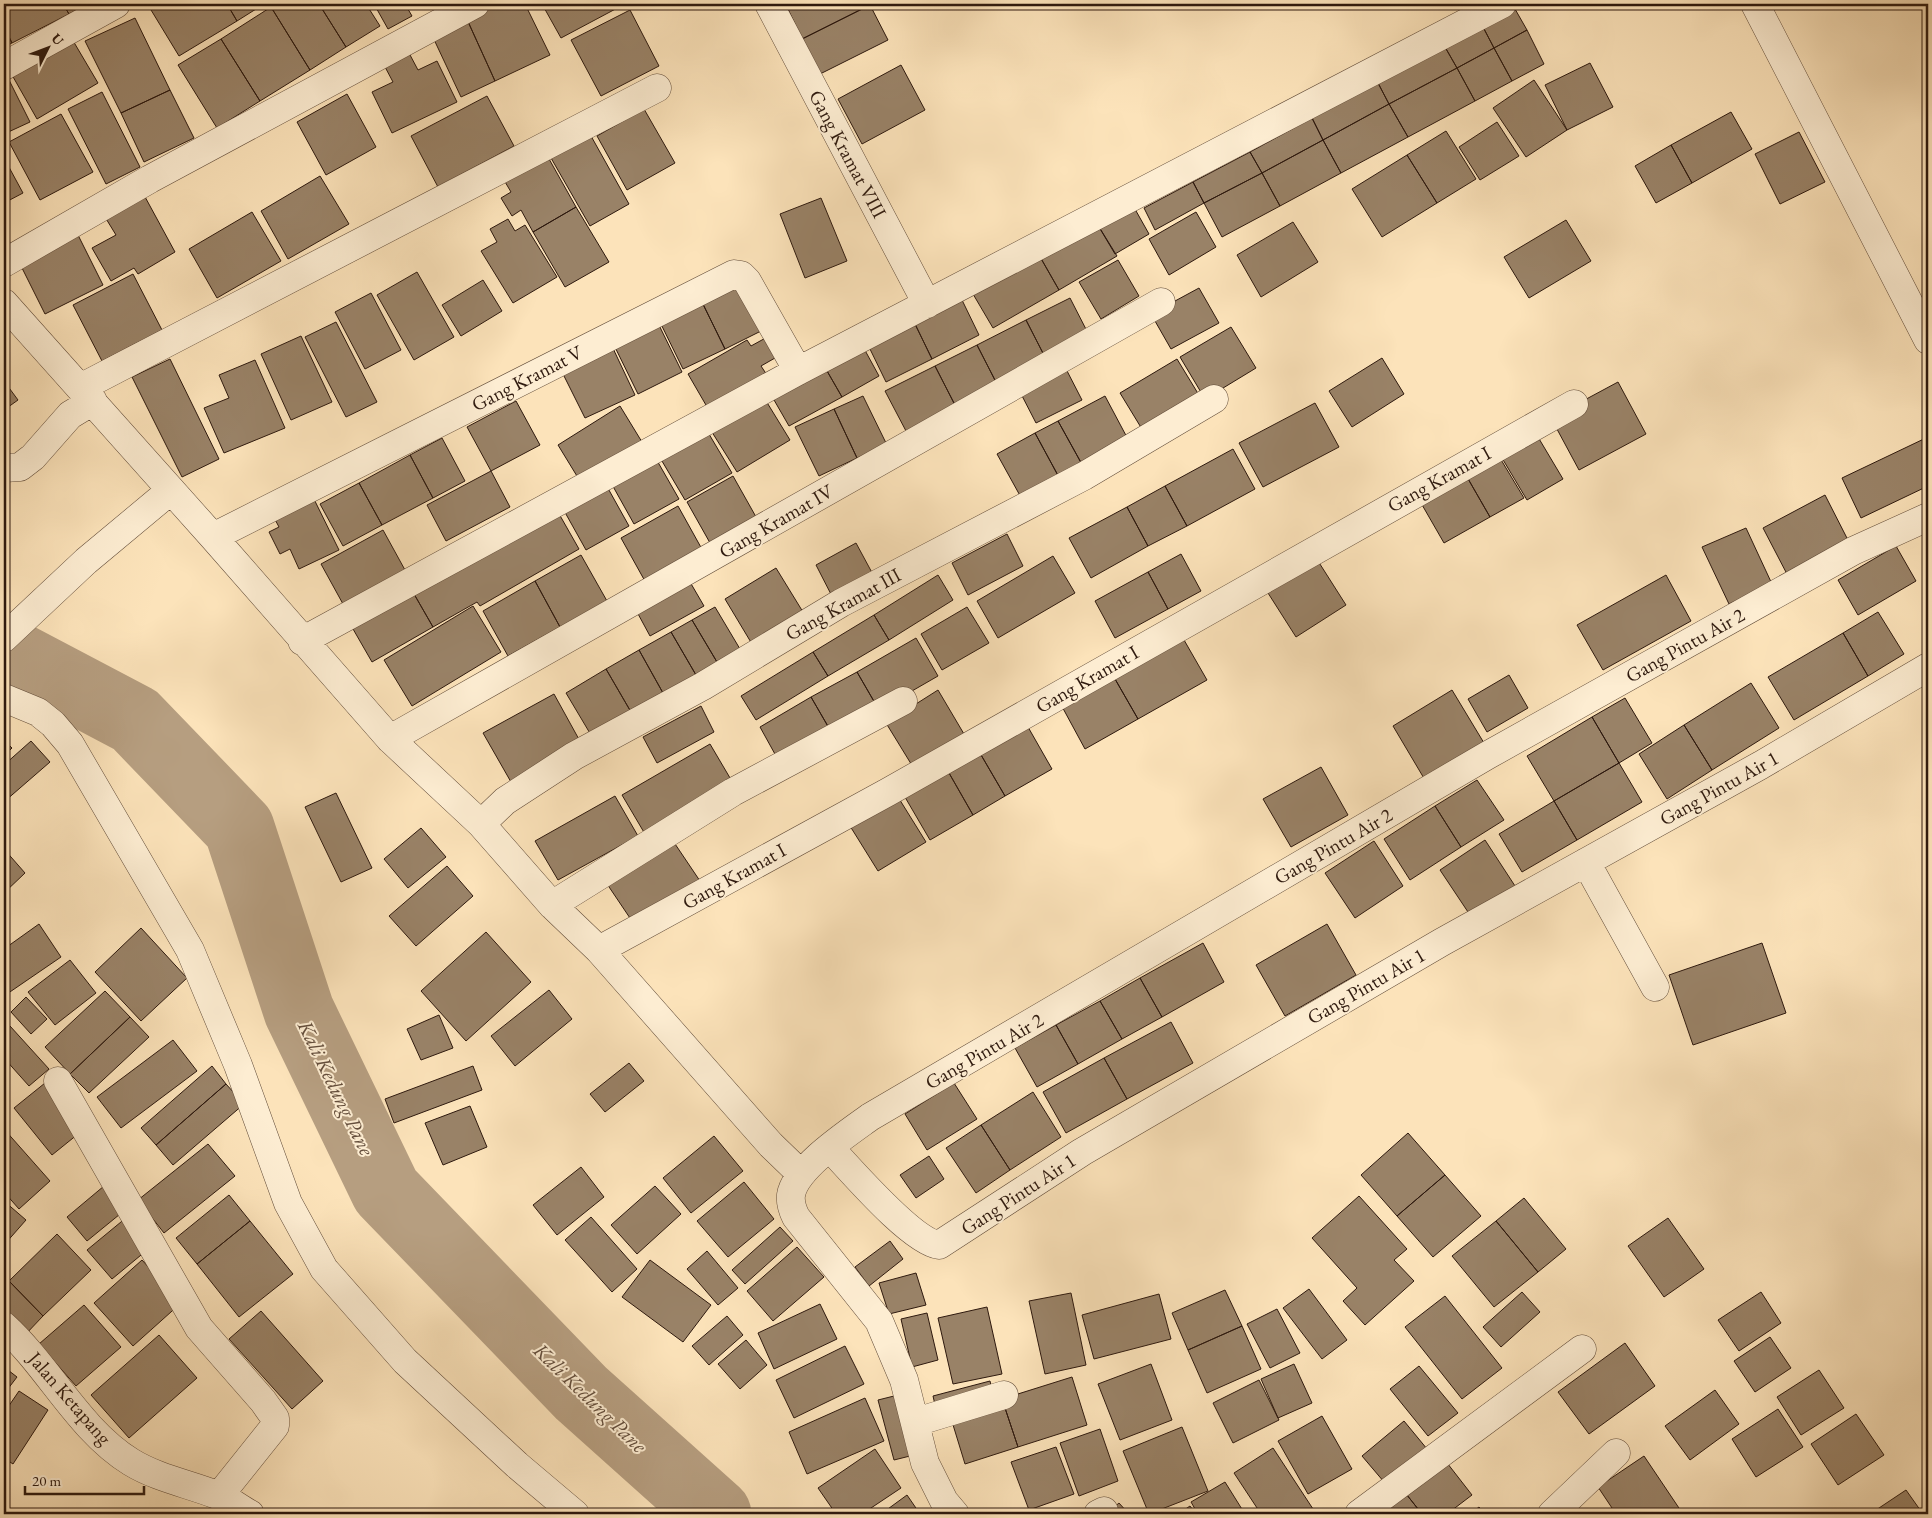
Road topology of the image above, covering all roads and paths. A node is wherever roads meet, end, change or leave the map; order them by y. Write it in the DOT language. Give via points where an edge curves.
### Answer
graph roads {
  1 [pos="116,4"];
  2 [pos="475,4"];
  3 [pos="769,4"];
  4 [pos="1502,4"];
  5 [pos="1755,4"];
  6 [pos="4,66"];
  7 [pos="657,88"];
  8 [pos="4,263"];
  9 [pos="1161,302"];
  10 [pos="4,303"];
  11 [pos="927,304"];
  12 [pos="1928,340"];
  13 [pos="798,371"];
  14 [pos="86,395"];
  15 [pos="1214,399"];
  16 [pos="1574,404"];
  17 [pos="4,468"];
  18 [pos="161,498"];
  19 [pos="1928,517"];
  20 [pos="213,537"];
  21 [pos="4,638"];
  22 [pos="302,641"];
  23 [pos="1928,667"];
  24 [pos="4,698"];
  25 [pos="903,701"];
  26 [pos="390,739"];
  27 [pos="481,824"];
  28 [pos="1586,862"];
  29 [pos="552,905"];
  30 [pos="599,950"];
  31 [pos="1655,987"];
  32 [pos="58,1081"];
  33 [pos="826,1152"];
  34 [pos="796,1182"];
  35 [pos="4,1326"];
  36 [pos="1582,1349"];
  37 [pos="1004,1395"];
  38 [pos="916,1422"];
  39 [pos="1616,1453"];
  40 [pos="219,1496"];
  41 [pos="250,1514"];
  42 [pos="575,1514"];
  43 [pos="955,1514"];
  44 [pos="1359,1514"];
  45 [pos="1552,1514"];
  1 -- 6 [label="street"];
  2 -- 8 [label="street"];
  3 -- 11 [label="street, Gang Kramat VIII"];
  4 -- 11 [label="street"];
  5 -- 12 [label="street"];
  7 -- 14 [label="street"];
  9 -- 26 [label="street, Gang Kramat IV"];
  10 -- 14 [label="street"];
  11 -- 13 [label="street"];
  13 -- 20 [label="street, Gang Kramat V" via="747,281 734,274"];
  13 -- 22 [label="street"];
  14 -- 17 [label="street" via="33,457 20,467"];
  14 -- 18 [label="street"];
  15 -- 27 [label="street, Gang Kramat III" via="1084,476 841,603 703,686 574,756 505,801"];
  16 -- 30 [label="street, Gang Kramat I" via="888,792"];
  18 -- 20 [label="street"];
  18 -- 21 [label="street" via="86,561"];
  19 -- 33 [label="street, Gang Pintu Air 2" via="1854,551 1488,754 870,1117"];
  20 -- 22 [label="street"];
  22 -- 26 [label="street"];
  23 -- 28 [label="street, Gang Pintu Air 1" via="1762,765"];
  24 -- 42 [label="street" via="38,712 70,744 190,950 238,1065 288,1204 324,1269 405,1361"];
  25 -- 29 [label="street" via="733,792"];
  26 -- 27 [label="street"];
  27 -- 29 [label="street"];
  28 -- 31 [label="street"];
  28 -- 33 [label="street, Gang Pintu Air 1" via="1082,1152 939,1245 929,1241 891,1211"];
  29 -- 30 [label="street"];
  30 -- 34 [label="street" via="771,1145"];
  32 -- 40 [label="street" via="199,1328 275,1418 275,1426"];
  33 -- 34 [label="street, Gang Pintu Air 2"];
  34 -- 38 [label="street" via="792,1207 796,1218 879,1321 904,1380"];
  35 -- 40 [label="street, Jalan Ketapang" via="36,1359 97,1434 131,1462 177,1483"];
  36 -- 44 [label="street"];
  37 -- 38 [label="street"];
  38 -- 43 [label="street" via="925,1463"];
  39 -- 45 [label="street"];
  40 -- 41 [label="street, Jalan Ketapang"];
}
